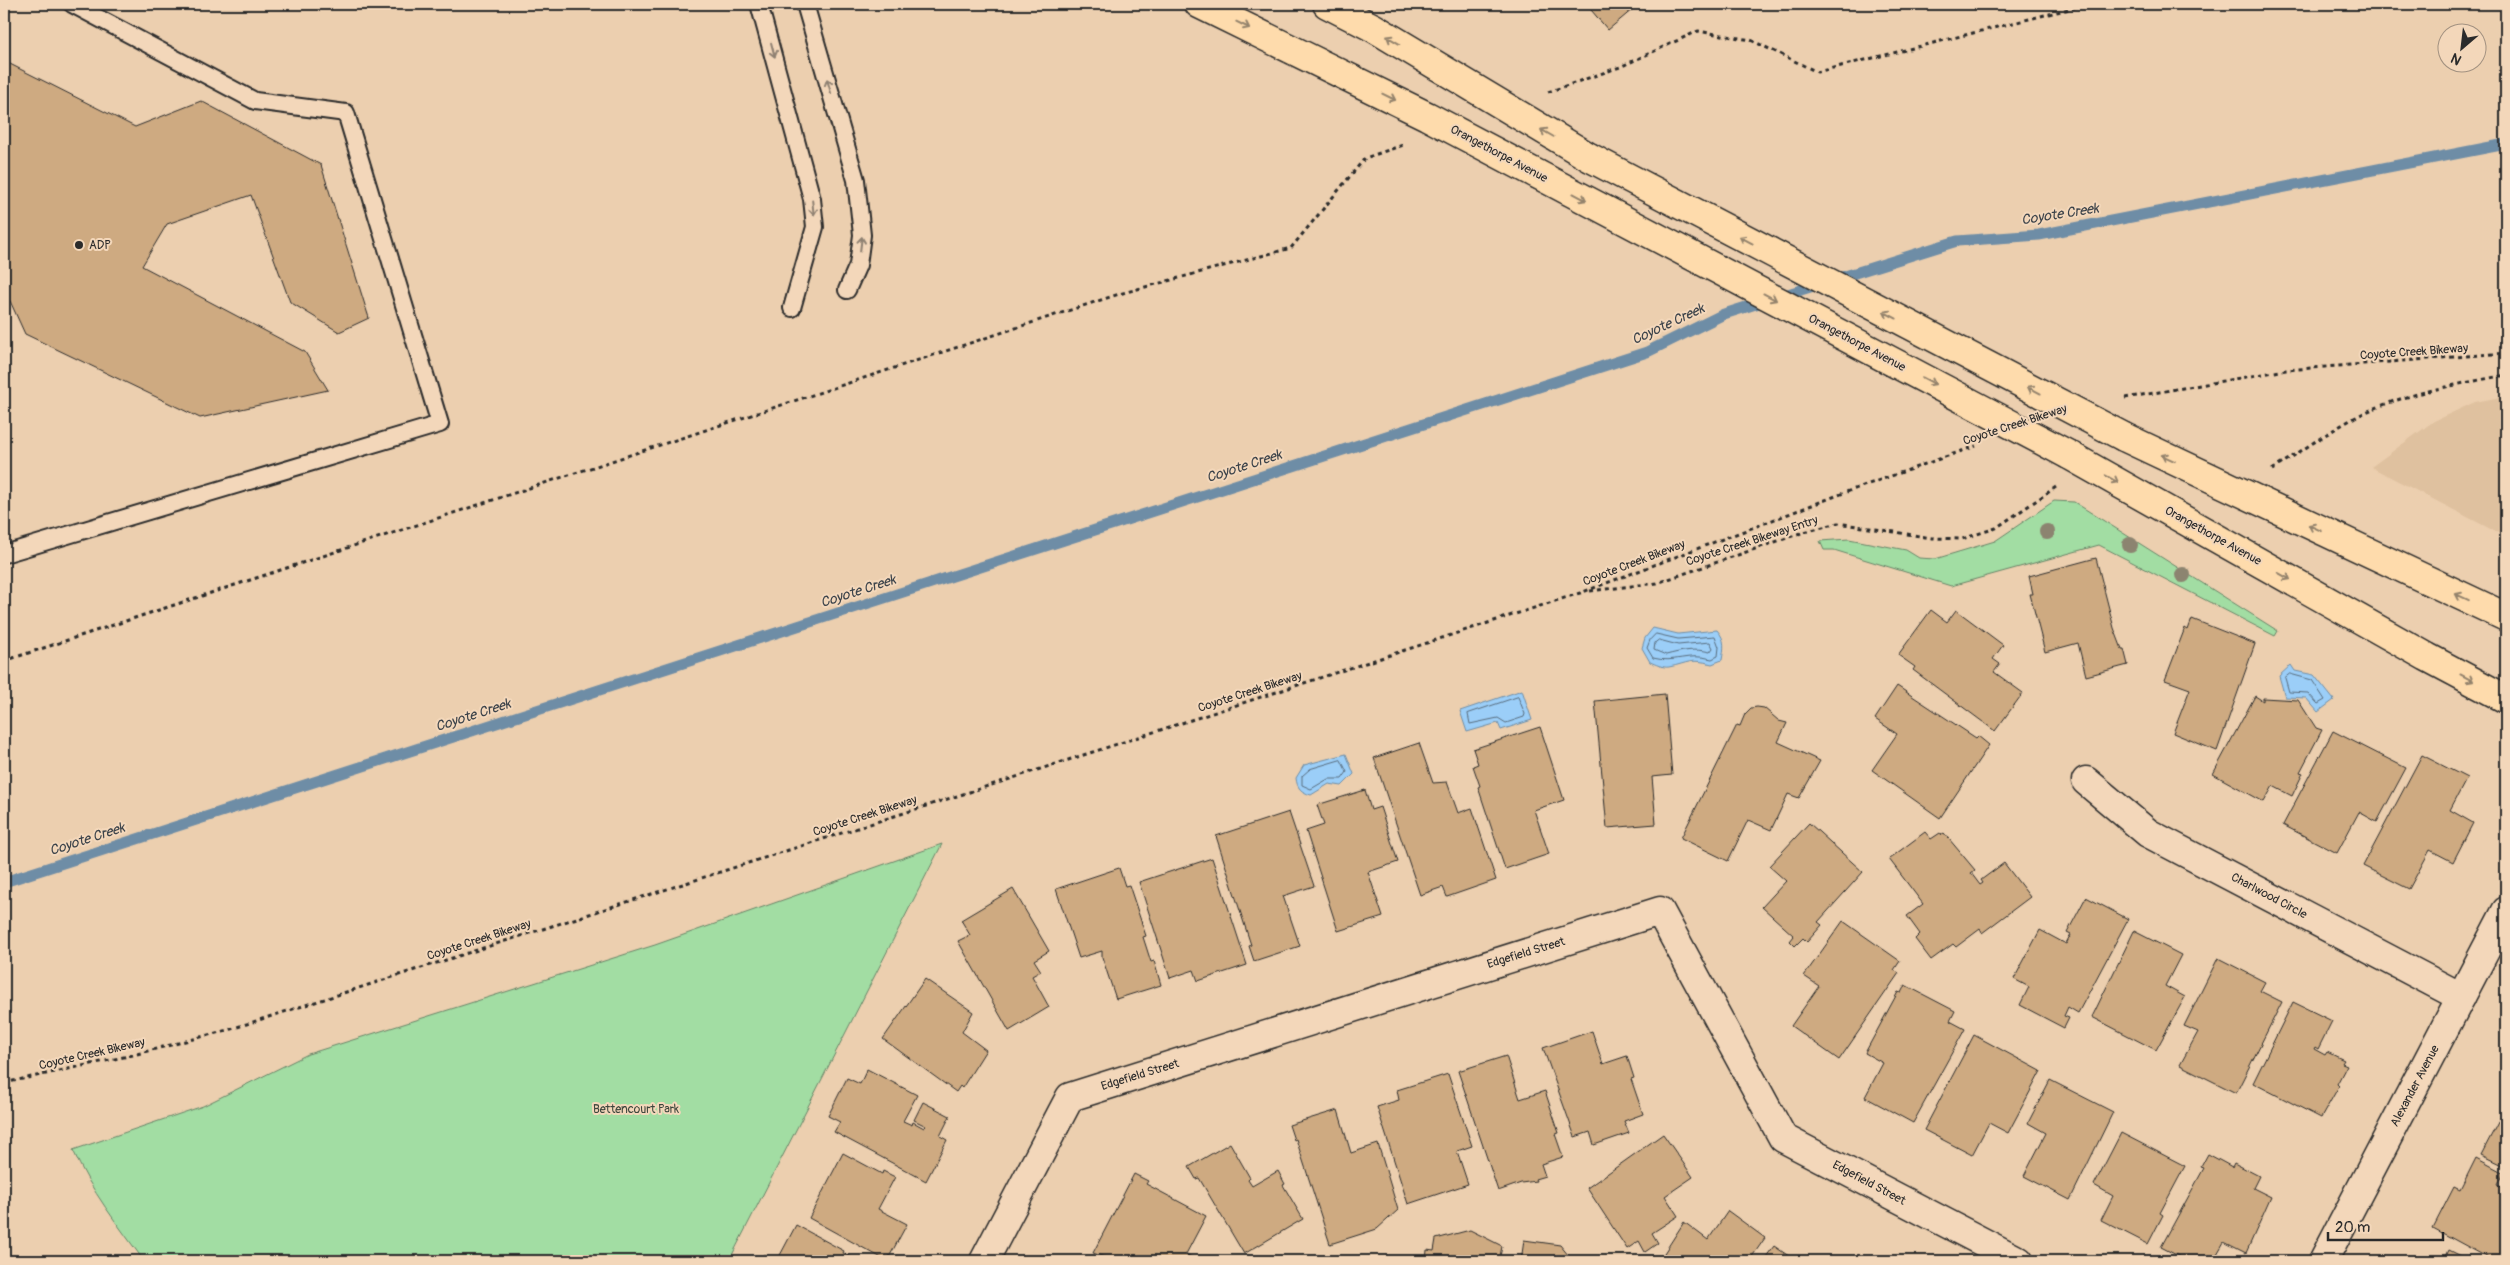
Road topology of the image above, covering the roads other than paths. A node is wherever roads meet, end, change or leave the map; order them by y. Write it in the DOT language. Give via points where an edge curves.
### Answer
graph roads {
  1 [pos="72,4"];
  2 [pos="759,4"];
  3 [pos="805,4"];
  4 [pos="1199,4"];
  5 [pos="1327,4"];
  6 [pos="847,290"];
  7 [pos="792,308"];
  8 [pos="4,554"];
  9 [pos="2506,617"];
  10 [pos="2506,699"];
  11 [pos="2086,781"];
  12 [pos="2506,911"];
  13 [pos="2461,997"];
  14 [pos="984,1261"];
  15 [pos="2019,1261"];
  16 [pos="2323,1261"];
  1 -- 8 [label="lane" via="255,101 346,113 440,424"];
  2 -- 7 [label="lane, one-way" via="812,199 815,227"];
  6 -- 3 [label="lane, one-way" via="858,264 862,235 856,180"];
  4 -- 10 [label="main road, Orangethorpe Avenue, one-way, bridge" via="1450,128 2078,460"];
  9 -- 5 [label="main road, one-way, bridge" via="2124,437 1589,157 1374,28"];
  11 -- 13 [label="street, Charlwood Circle" via="2148,833"];
  12 -- 13 [label="street, Alexander Avenue"];
  13 -- 16 [label="street, Alexander Avenue"];
  14 -- 15 [label="street, Edgefield Street" via="1070,1097 1660,911 1783,1138"];
}
